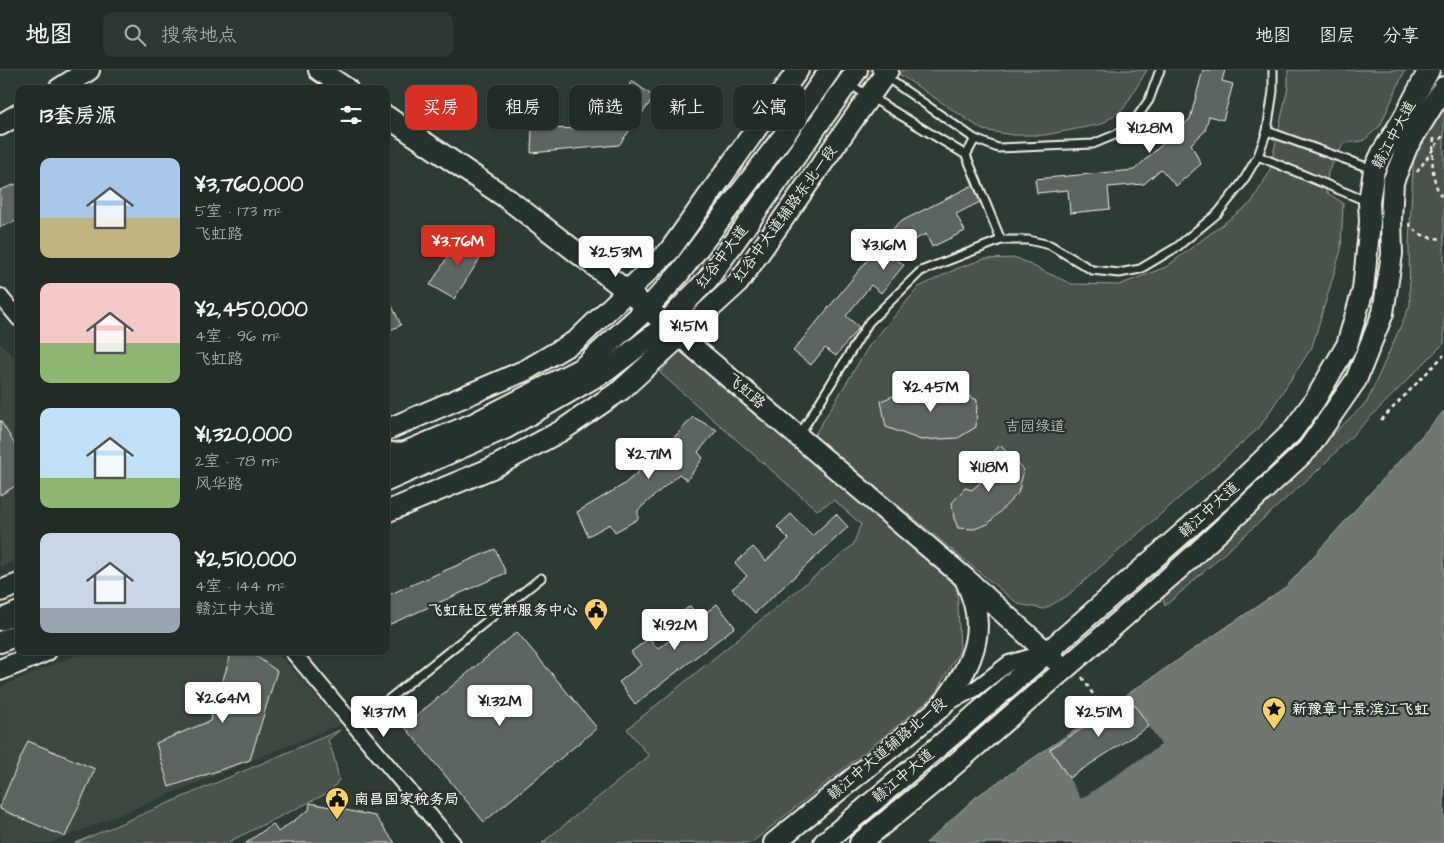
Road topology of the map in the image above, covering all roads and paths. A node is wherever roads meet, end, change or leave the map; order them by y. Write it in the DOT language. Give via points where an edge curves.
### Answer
graph roads {
  1 [pos="89,70"];
  2 [pos="319,70"];
  3 [pos="798,70"];
  4 [pos="830,70"];
  5 [pos="1160,70"];
  6 [pos="1273,70"];
  7 [pos="1429,70"];
  8 [pos="882,72"];
  9 [pos="852,77"];
  10 [pos="65,85"];
  11 [pos="340,85"];
  12 [pos="1444,86"];
  13 [pos="869,96"];
  14 [pos="15,116"];
  15 [pos="390,119"];
  16 [pos="0,125"];
  17 [pos="1267,131"];
  18 [pos="1437,131"];
  19 [pos="1444,134"];
  20 [pos="975,139"];
  21 [pos="966,155"];
  22 [pos="1258,156"];
  23 [pos="1374,170"];
  24 [pos="1414,177"];
  25 [pos="1444,201"];
  26 [pos="1369,202"];
  27 [pos="1407,220"];
  28 [pos="1444,238"];
  29 [pos="1001,240"];
  30 [pos="627,291"];
  31 [pos="0,296"];
  32 [pos="648,308"];
  33 [pos="15,314"];
  34 [pos="673,329"];
  35 [pos="1444,355"];
  36 [pos="454,401"];
  37 [pos="1381,420"];
  38 [pos="390,428"];
  39 [pos="798,437"];
  40 [pos="423,444"];
  41 [pos="390,447"];
  42 [pos="390,458"];
  43 [pos="390,479"];
  44 [pos="390,510"];
  45 [pos="541,578"];
  46 [pos="966,579"];
  47 [pos="15,586"];
  48 [pos="0,592"];
  49 [pos="15,614"];
  50 [pos="0,620"];
  51 [pos="15,636"];
  52 [pos="0,642"];
  53 [pos="1046,652"];
  54 [pos="36,655"];
  55 [pos="295,655"];
  56 [pos="1066,669"];
  57 [pos="0,670"];
  58 [pos="941,707"];
  59 [pos="1106,713"];
  60 [pos="355,726"];
  61 [pos="935,749"];
  62 [pos="453,843"];
  63 [pos="774,843"];
  64 [pos="815,843"];
  65 [pos="824,843"];
  66 [pos="860,843"];
  1 -- 10 [label="main road"];
  2 -- 11 [label="main road"];
  3 -- 30 [label="main road" via="670,250"];
  4 -- 32 [label="main road, 红谷中大道" via="678,275"];
  5 -- 20 [label="lane" via="1148,100 1135,120 1118,134 1093,144 998,148"];
  6 -- 17 [label="lane"];
  7 -- 23 [label="main road, 赣江中大道"];
  8 -- 13 [label="main road, 红谷中大道辅路东北一段"];
  8 -- 20 [label="lane"];
  9 -- 13 [label="lane"];
  9 -- 34 [label="main road, 红谷中大道"];
  12 -- 56 [label="main road, 赣江中大道" via="1407,147 1394,182 1392,254 1384,313 1356,380 1308,449"];
  13 -- 21 [label="lane"];
  13 -- 34 [label="main road, 红谷中大道辅路东北一段" via="738,283"];
  14 -- 16 [label="main road"];
  15 -- 30 [label="main road, 飞虹路" via="505,197"];
  17 -- 22 [label="lane"];
  17 -- 23 [label="lane"];
  18 -- 25 [label="path" via="1432,166 1437,190"];
  19 -- 24 [label="path"];
  20 -- 21 [label="lane"];
  21 -- 29 [label="lane"];
  22 -- 26 [label="lane"];
  22 -- 29 [label="lane" via="1218,213 1178,247 1140,269 1119,273 1092,270 1050,245 1028,240"];
  23 -- 26 [label="main road, 赣江中大道"];
  26 -- 53 [label="main road, 赣江中大道" via="1363,290 1347,345 1292,433 1224,497"];
  27 -- 28 [label="path" via="1423,235 1436,240"];
  29 -- 39 [label="lane" via="921,271 869,322"];
  30 -- 32 [label="main road, 飞虹路"];
  30 -- 36 [label="main road" via="577,340 526,370"];
  31 -- 33 [label="street"];
  32 -- 34 [label="main road, 飞虹路"];
  32 -- 40 [label="main road, 红谷中大道" via="582,368 475,423"];
  34 -- 39 [label="main road, 飞虹路"];
  34 -- 43 [label="main road, 红谷中大道" via="657,332 609,369 506,428"];
  34 -- 44 [label="main road, 红谷中大道辅路东北一段" via="622,390 562,431 492,468"];
  35 -- 37 [label="path"];
  36 -- 38 [label="main road"];
  36 -- 40 [label="main road"];
  39 -- 46 [label="main road, 飞虹路"];
  40 -- 41 [label="lane"];
  40 -- 42 [label="main road, 红谷中大道"];
  45 -- 60 [label="lane"];
  46 -- 53 [label="main road, 飞虹路"];
  46 -- 58 [label="main road, 赣江中大道辅路北一段" via="974,604 976,640 969,663"];
  47 -- 48 [label="main road"];
  49 -- 50 [label="main road"];
  51 -- 52 [label="main road"];
  53 -- 56 [label="main road, 飞虹路"];
  53 -- 58 [label="street" via="1009,663 975,689"];
  53 -- 61 [label="main road, 赣江中大道"];
  54 -- 57 [label="main road"];
  55 -- 60 [label="street"];
  56 -- 59 [label="path" via="1084,678"];
  56 -- 66 [label="main road, 赣江中大道"];
  58 -- 63 [label="main road, 赣江中大道辅路北一段"];
  60 -- 62 [label="street"];
  61 -- 64 [label="lane" via="897,772"];
  61 -- 65 [label="main road, 赣江中大道"];
}
